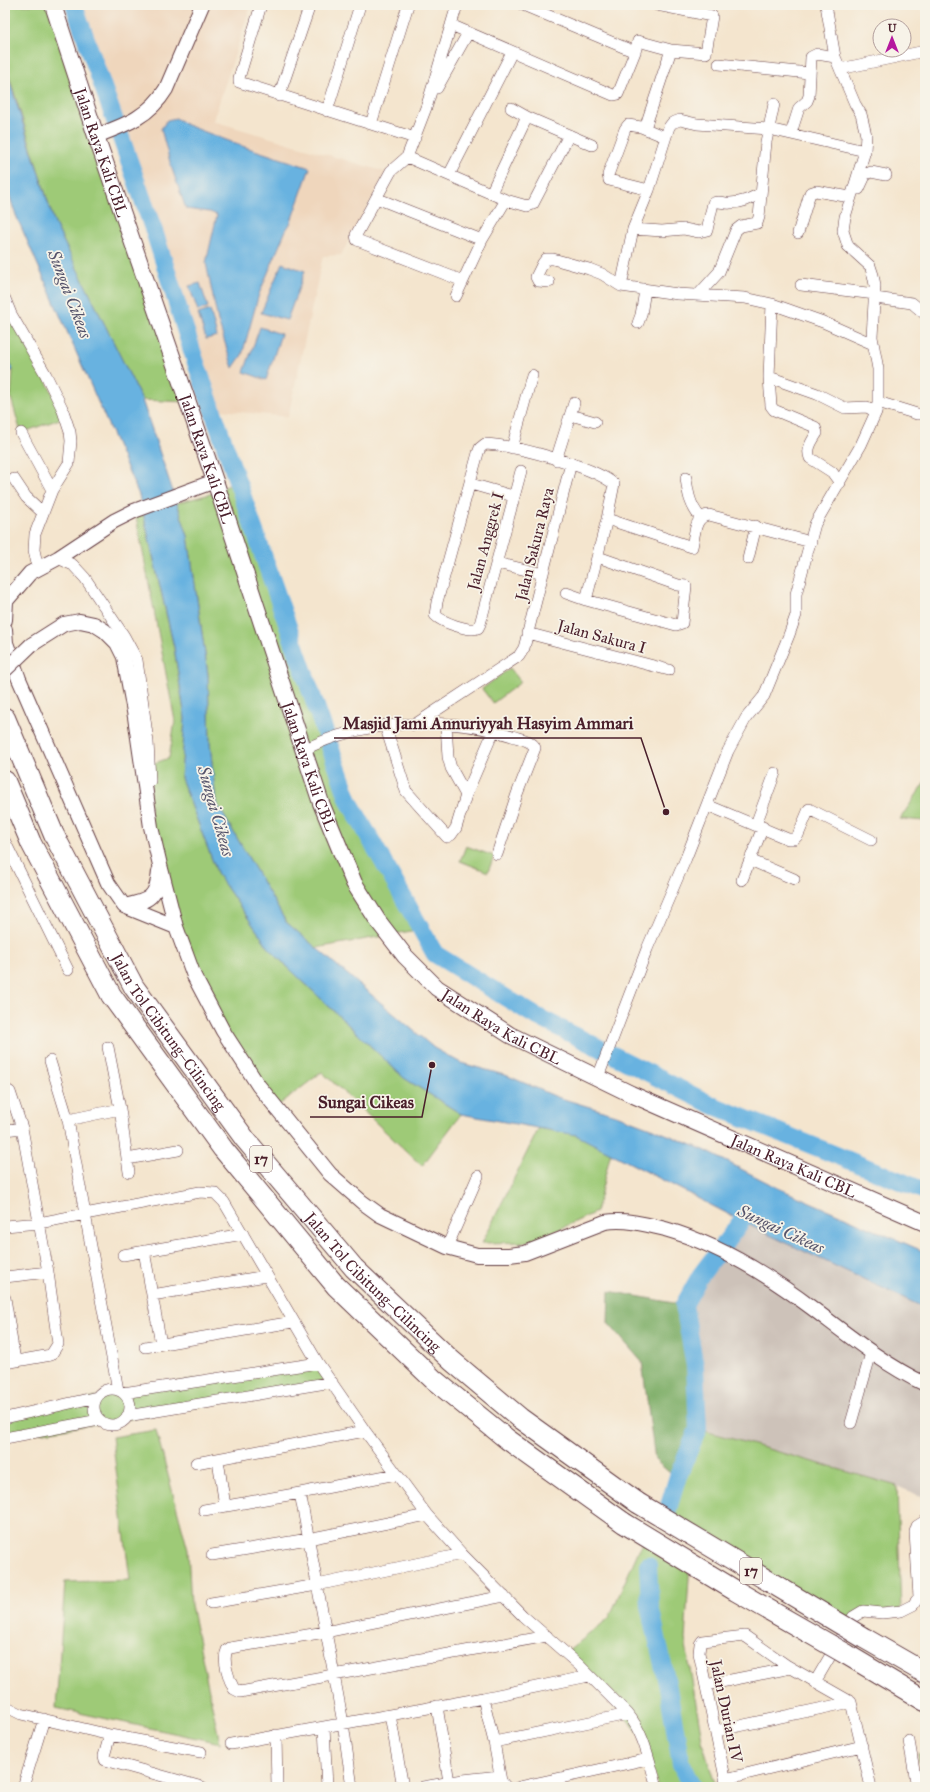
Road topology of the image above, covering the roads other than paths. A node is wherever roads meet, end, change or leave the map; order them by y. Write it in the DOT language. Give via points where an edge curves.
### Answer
graph roads {
  1 [pos="52,5"];
  2 [pos="202,5"];
  3 [pos="261,5"];
  4 [pos="310,5"];
  5 [pos="360,5"];
  6 [pos="408,5"];
  7 [pos="457,5"];
  8 [pos="523,5"];
  9 [pos="657,5"];
  10 [pos="826,5"];
  11 [pos="451,26"];
  12 [pos="468,33"];
  13 [pos="671,50"];
  14 [pos="925,51"];
  15 [pos="512,52"];
  16 [pos="635,52"];
  17 [pos="835,57"];
  18 [pos="719,64"];
  19 [pos="840,69"];
  20 [pos="809,73"];
  21 [pos="279,96"];
  22 [pos="427,104"];
  23 [pos="774,104"];
  24 [pos="511,108"];
  25 [pos="327,111"];
  26 [pos="527,117"];
  27 [pos="370,124"];
  28 [pos="645,128"];
  29 [pos="769,129"];
  30 [pos="791,133"];
  31 [pos="569,135"];
  32 [pos="96,136"];
  33 [pos="665,137"];
  34 [pos="415,138"];
  35 [pos="592,145"];
  36 [pos="865,151"];
  37 [pos="407,157"];
  38 [pos="449,175"];
  39 [pos="886,175"];
  40 [pos="649,190"];
  41 [pos="491,193"];
  42 [pos="761,193"];
  43 [pos="852,194"];
  44 [pos="376,198"];
  45 [pos="506,200"];
  46 [pos="634,229"];
  47 [pos="798,232"];
  48 [pos="482,240"];
  49 [pos="463,282"];
  50 [pos="549,282"];
  51 [pos="801,284"];
  52 [pos="620,286"];
  53 [pos="645,290"];
  54 [pos="699,294"];
  55 [pos="456,296"];
  56 [pos="875,296"];
  57 [pos="5,299"];
  58 [pos="772,304"];
  59 [pos="925,314"];
  60 [pos="638,323"];
  61 [pos="873,344"];
  62 [pos="532,375"];
  63 [pos="769,377"];
  64 [pos="574,403"];
  65 [pos="877,407"];
  66 [pos="925,412"];
  67 [pos="571,415"];
  68 [pos="595,422"];
  69 [pos="21,433"];
  70 [pos="512,448"];
  71 [pos="556,460"];
  72 [pos="571,463"];
  73 [pos="520,471"];
  74 [pos="686,478"];
  75 [pos="14,479"];
  76 [pos="215,481"];
  77 [pos="840,483"];
  78 [pos="470,484"];
  79 [pos="52,490"];
  80 [pos="513,496"];
  81 [pos="42,512"];
  82 [pos="700,517"];
  83 [pos="607,520"];
  84 [pos="756,526"];
  85 [pos="811,542"];
  86 [pos="598,556"];
  87 [pos="58,558"];
  88 [pos="748,559"];
  89 [pos="497,563"];
  90 [pos="38,568"];
  91 [pos="543,574"];
  92 [pos="566,593"];
  93 [pos="586,600"];
  94 [pos="5,620"];
  95 [pos="5,629"];
  96 [pos="527,633"];
  97 [pos="5,670"];
  98 [pos="669,670"];
  99 [pos="5,718"];
  100 [pos="446,724"];
  101 [pos="385,725"];
  102 [pos="414,725"];
  103 [pos="494,730"];
  104 [pos="304,750"];
  105 [pos="775,773"];
  106 [pos="5,781"];
  107 [pos="466,795"];
  108 [pos="707,805"];
  109 [pos="759,826"];
  110 [pos="151,827"];
  111 [pos="871,840"];
  112 [pos="5,842"];
  113 [pos="497,854"];
  114 [pos="750,860"];
  115 [pos="160,865"];
  116 [pos="794,879"];
  117 [pos="742,880"];
  118 [pos="124,906"];
  119 [pos="176,927"];
  120 [pos="68,970"];
  121 [pos="108,1048"];
  122 [pos="50,1061"];
  123 [pos="598,1077"];
  124 [pos="5,1089"];
  125 [pos="120,1109"];
  126 [pos="68,1120"];
  127 [pos="22,1128"];
  128 [pos="5,1130"];
  129 [pos="178,1150"];
  130 [pos="127,1159"];
  131 [pos="129,1172"];
  132 [pos="478,1176"];
  133 [pos="85,1214"];
  134 [pos="39,1223"];
  135 [pos="925,1223"];
  136 [pos="5,1226"];
  137 [pos="243,1234"];
  138 [pos="447,1247"];
  139 [pos="144,1251"];
  140 [pos="123,1255"];
  141 [pos="48,1272"];
  142 [pos="266,1276"];
  143 [pos="5,1277"];
  144 [pos="152,1295"];
  145 [pos="5,1298"];
  146 [pos="293,1322"];
  147 [pos="162,1344"];
  148 [pos="145,1347"];
  149 [pos="872,1353"];
  150 [pos="10,1362"];
  151 [pos="318,1363"];
  152 [pos="332,1382"];
  153 [pos="925,1384"];
  154 [pos="120,1392"];
  155 [pos="97,1397"];
  156 [pos="127,1416"];
  157 [pos="5,1418"];
  158 [pos="99,1420"];
  159 [pos="851,1423"];
  160 [pos="365,1431"];
  161 [pos="5,1438"];
  162 [pos="218,1460"];
  163 [pos="196,1464"];
  164 [pos="396,1474"];
  165 [pos="300,1493"];
  166 [pos="225,1506"];
  167 [pos="204,1510"];
  168 [pos="427,1515"];
  169 [pos="925,1521"];
  170 [pos="308,1540"];
  171 [pos="462,1554"];
  172 [pos="212,1555"];
  173 [pos="922,1570"];
  174 [pos="317,1585"];
  175 [pos="504,1596"];
  176 [pos="212,1603"];
  177 [pos="325,1632"];
  178 [pos="547,1636"];
  179 [pos="791,1668"];
  180 [pos="925,1674"];
  181 [pos="334,1675"];
  182 [pos="589,1676"];
  183 [pos="815,1682"];
  184 [pos="706,1685"];
  185 [pos="484,1698"];
  186 [pos="925,1701"];
  187 [pos="851,1702"];
  188 [pos="5,1706"];
  189 [pos="437,1706"];
  190 [pos="628,1714"];
  191 [pos="390,1715"];
  192 [pos="44,1720"];
  193 [pos="343,1723"];
  194 [pos="324,1727"];
  195 [pos="716,1731"];
  196 [pos="110,1735"];
  197 [pos="276,1735"];
  198 [pos="909,1741"];
  199 [pos="494,1742"];
  200 [pos="231,1744"];
  201 [pos="862,1746"];
  202 [pos="200,1752"];
  203 [pos="648,1759"];
  204 [pos="500,1776"];
  205 [pos="449,1782"];
  206 [pos="726,1783"];
  207 [pos="534,1786"];
  208 [pos="23,1787"];
  209 [pos="202,1787"];
  210 [pos="277,1787"];
  211 [pos="327,1787"];
  212 [pos="352,1787"];
  213 [pos="403,1787"];
  214 [pos="423,1787"];
  215 [pos="506,1787"];
  216 [pos="519,1787"];
  217 [pos="657,1787"];
  218 [pos="871,1787"];
  219 [pos="917,1787"];
  1 -- 32 [label="main road, Jalan Raya Kali CBL"];
  2 -- 32 [label="street" via="159,101 130,123"];
  3 -- 21 [label="street" via="239,82"];
  4 -- 21 [label="street"];
  5 -- 25 [label="street"];
  6 -- 27 [label="street"];
  7 -- 11 [label="street"];
  8 -- 16 [label="street"];
  9 -- 13 [label="street" via="712,16 706,53"];
  10 -- 17 [label="street"];
  11 -- 12 [label="street"];
  11 -- 22 [label="street"];
  12 -- 15 [label="street"];
  12 -- 22 [label="street"];
  13 -- 16 [label="street" via="638,41"];
  13 -- 28 [label="street"];
  14 -- 19 [label="street"];
  15 -- 16 [label="street" via="613,95 618,94"];
  15 -- 38 [label="street"];
  17 -- 19 [label="street"];
  17 -- 20 [label="street" via="814,55 810,60"];
  18 -- 20 [label="street"];
  19 -- 36 [label="street" via="861,114 866,136"];
  20 -- 30 [label="street" via="807,101 799,108"];
  21 -- 25 [label="street"];
  22 -- 34 [label="street"];
  23 -- 29 [label="street"];
  24 -- 26 [label="street"];
  25 -- 27 [label="street"];
  26 -- 31 [label="street"];
  26 -- 41 [label="street"];
  27 -- 34 [label="street"];
  28 -- 33 [label="street"];
  28 -- 40 [label="street" via="628,125 608,175 609,180"];
  29 -- 30 [label="street"];
  29 -- 33 [label="street" via="697,124 680,120 672,122"];
  29 -- 42 [label="street"];
  30 -- 36 [label="street"];
  31 -- 35 [label="street"];
  31 -- 45 [label="street" via="533,204 527,206"];
  32 -- 76 [label="main road, Jalan Raya Kali CBL"];
  33 -- 40 [label="street"];
  34 -- 37 [label="street"];
  36 -- 43 [label="street"];
  37 -- 38 [label="street"];
  37 -- 44 [label="street" via="391,171"];
  38 -- 41 [label="street"];
  39 -- 43 [label="street" via="871,172 866,174 860,188"];
  40 -- 46 [label="street"];
  41 -- 45 [label="street"];
  42 -- 46 [label="street" via="745,202 713,203 707,230 699,232 684,229"];
  42 -- 54 [label="street" via="756,223 740,226 736,230 719,272"];
  43 -- 47 [label="street" via="810,193"];
  43 -- 56 [label="street" via="843,231 848,246 870,266"];
  44 -- 48 [label="street"];
  44 -- 49 [label="street" via="359,228 357,240"];
  45 -- 48 [label="street"];
  46 -- 52 [label="street"];
  48 -- 49 [label="street"];
  49 -- 55 [label="street"];
  50 -- 52 [label="street" via="538,282 536,278 543,263 553,259 588,268"];
  51 -- 56 [label="street"];
  52 -- 53 [label="street"];
  53 -- 54 [label="street"];
  53 -- 60 [label="street"];
  54 -- 58 [label="street" via="745,298"];
  56 -- 59 [label="street" via="912,303"];
  56 -- 61 [label="street"];
  57 -- 79 [label="street" via="46,375 70,432 69,463"];
  58 -- 61 [label="street" via="823,322"];
  58 -- 63 [label="street"];
  61 -- 65 [label="street" via="878,369"];
  62 -- 70 [label="street"];
  63 -- 65 [label="street" via="817,394 845,408"];
  63 -- 77 [label="street" via="771,406 774,410 815,427 817,433 808,455 832,472"];
  64 -- 67 [label="street"];
  65 -- 66 [label="street" via="917,414"];
  65 -- 77 [label="street" via="861,445"];
  67 -- 68 [label="street"];
  67 -- 71 [label="street"];
  69 -- 79 [label="street"];
  70 -- 71 [label="street"];
  70 -- 78 [label="street" via="496,444 485,444 480,448"];
  71 -- 72 [label="street"];
  72 -- 83 [label="street" via="604,476 614,484"];
  72 -- 91 [label="street, Jalan Sakura Raya"];
  73 -- 80 [label="street, Jalan Anggrek I"];
  74 -- 82 [label="street" via="690,501"];
  75 -- 81 [label="street" via="26,497"];
  76 -- 87 [label="street" via="114,521"];
  76 -- 104 [label="main road, Jalan Raya Kali CBL"];
  77 -- 85 [label="street" via="820,513"];
  78 -- 80 [label="street"];
  78 -- 89 [label="street, Jalan Anggrek I" via="435,614 442,621 471,629 478,628"];
  79 -- 81 [label="street"];
  80 -- 89 [label="street, Jalan Anggrek I"];
  81 -- 90 [label="street" via="33,542"];
  82 -- 83 [label="street" via="692,547"];
  82 -- 84 [label="street" via="709,515"];
  83 -- 86 [label="street"];
  84 -- 85 [label="street"];
  84 -- 88 [label="street"];
  85 -- 108 [label="street" via="796,594 796,615 789,634 764,696 746,718 728,751"];
  86 -- 93 [label="street"];
  86 -- 93 [label="street" via="686,586 683,620 680,625 676,625"];
  87 -- 90 [label="street"];
  87 -- 110 [label="street" via="73,565 85,578 137,660 148,742"];
  89 -- 91 [label="street"];
  90 -- 94 [label="street" via="6,601"];
  91 -- 96 [label="street, Jalan Sakura Raya"];
  92 -- 93 [label="street"];
  95 -- 118 [label="street" via="6,644 19,680 108,883"];
  96 -- 98 [label="street, Jalan Sakura I"];
  96 -- 102 [label="street, Jalan Sakura Raya" via="524,648 518,656"];
  97 -- 110 [label="street, bridge" via="31,645 64,624 80,621 94,624 117,643 124,657"];
  99 -- 180 [label="highway, Jalan Tol Cibitung–Cilincing / 17, bridge" via="54,835 134,987 245,1139 354,1268 452,1361 520,1418 638,1503"];
  100 -- 102 [label="street"];
  100 -- 103 [label="street"];
  100 -- 107 [label="street" via="451,768"];
  101 -- 102 [label="street"];
  101 -- 104 [label="street" via="319,742"];
  101 -- 107 [label="street" via="406,791 447,837 456,828"];
  103 -- 107 [label="street"];
  103 -- 113 [label="street" via="532,743 535,748"];
  104 -- 123 [label="main road, Jalan Raya Kali CBL" via="320,803 354,884 405,956 437,988 486,1021 531,1046"];
  105 -- 109 [label="street"];
  106 -- 186 [label="highway, Jalan Tol Cibitung–Cilincing / 17, bridge" via="31,843 111,995 223,1149 336,1286 444,1388 507,1439 624,1523"];
  108 -- 109 [label="street"];
  108 -- 123 [label="street"];
  109 -- 111 [label="street" via="788,839 794,839 809,810"];
  109 -- 114 [label="street"];
  110 -- 115 [label="street"];
  112 -- 120 [label="street"];
  114 -- 116 [label="street"];
  114 -- 117 [label="street"];
  115 -- 118 [label="street" via="154,895 141,903"];
  115 -- 119 [label="street"];
  118 -- 119 [label="street"];
  119 -- 138 [label="street" via="194,976 240,1059 330,1174 380,1215"];
  121 -- 125 [label="street"];
  122 -- 126 [label="street"];
  123 -- 135 [label="main road, Jalan Raya Kali CBL"];
  124 -- 127 [label="street" via="10,1092"];
  125 -- 126 [label="street"];
  125 -- 130 [label="street"];
  126 -- 133 [label="street"];
  127 -- 128 [label="street"];
  127 -- 134 [label="street"];
  129 -- 130 [label="street"];
  130 -- 131 [label="street"];
  132 -- 138 [label="street"];
  133 -- 134 [label="street"];
  133 -- 137 [label="street" via="200,1192 215,1193 234,1216"];
  133 -- 154 [label="street"];
  134 -- 136 [label="street"];
  134 -- 141 [label="street"];
  137 -- 139 [label="street"];
  137 -- 142 [label="street"];
  138 -- 149 [label="street" via="477,1255 509,1255 525,1253 605,1222 617,1220 642,1223 687,1236 743,1262 805,1303"];
  139 -- 140 [label="street"];
  139 -- 144 [label="street"];
  141 -- 143 [label="street"];
  141 -- 150 [label="street" via="58,1344 51,1355"];
  142 -- 144 [label="street"];
  142 -- 146 [label="street"];
  144 -- 147 [label="street"];
  145 -- 150 [label="street"];
  146 -- 147 [label="street"];
  146 -- 151 [label="street"];
  147 -- 148 [label="street"];
  149 -- 153 [label="street"];
  149 -- 159 [label="street"];
  151 -- 152 [label="street"];
  151 -- 154 [label="street"];
  152 -- 156 [label="street"];
  152 -- 160 [label="street"];
  154 -- 155 [label="street" via="106,1390"];
  154 -- 156 [label="street" via="128,1400 130,1408"];
  155 -- 157 [label="street"];
  155 -- 158 [label="street" via="94,1409"];
  156 -- 158 [label="street" via="116,1425"];
  158 -- 161 [label="street"];
  160 -- 162 [label="street"];
  160 -- 164 [label="street"];
  162 -- 163 [label="street"];
  162 -- 166 [label="street"];
  164 -- 165 [label="street"];
  164 -- 168 [label="street"];
  165 -- 166 [label="street"];
  165 -- 170 [label="street"];
  166 -- 167 [label="street"];
  168 -- 170 [label="street"];
  168 -- 171 [label="street"];
  169 -- 173 [label="street" via="917,1526 915,1532"];
  170 -- 172 [label="street"];
  170 -- 174 [label="street"];
  171 -- 174 [label="street"];
  171 -- 175 [label="street"];
  173 -- 183 [label="street" via="920,1597 913,1605 901,1611 863,1611 853,1617"];
  174 -- 176 [label="street"];
  174 -- 177 [label="street"];
  175 -- 177 [label="street"];
  175 -- 178 [label="street"];
  177 -- 181 [label="street"];
  177 -- 181 [label="street" via="230,1648 225,1655 229,1677 233,1688 239,1692"];
  178 -- 181 [label="street"];
  178 -- 182 [label="street"];
  179 -- 183 [label="street, Jalan Durian IV"];
  179 -- 184 [label="street"];
  179 -- 184 [label="street, Jalan Durian IV" via="745,1636 702,1641 699,1653"];
  181 -- 193 [label="street"];
  182 -- 185 [label="street"];
  182 -- 190 [label="street"];
  183 -- 187 [label="street, Jalan Durian IV"];
  184 -- 195 [label="street, Jalan Durian IV"];
  185 -- 189 [label="street"];
  185 -- 199 [label="street"];
  187 -- 195 [label="street"];
  187 -- 201 [label="street"];
  188 -- 192 [label="street" via="21,1714"];
  189 -- 191 [label="street"];
  189 -- 205 [label="street"];
  190 -- 199 [label="street"];
  190 -- 203 [label="street" via="639,1729"];
  191 -- 193 [label="street"];
  191 -- 213 [label="street"];
  192 -- 196 [label="street"];
  192 -- 208 [label="street"];
  193 -- 194 [label="street"];
  193 -- 212 [label="street"];
  194 -- 197 [label="street"];
  194 -- 211 [label="street"];
  195 -- 206 [label="street, Jalan Durian IV"];
  196 -- 202 [label="street"];
  196 -- 209 [label="street" via="105,1760"];
  197 -- 200 [label="street"];
  197 -- 210 [label="street"];
  198 -- 219 [label="street"];
  199 -- 204 [label="street"];
  201 -- 206 [label="street"];
  201 -- 218 [label="street"];
  203 -- 207 [label="street"];
  203 -- 217 [label="street"];
  204 -- 205 [label="street"];
  204 -- 215 [label="street" via="502,1784"];
  205 -- 214 [label="street"];
  207 -- 216 [label="street"];
}
